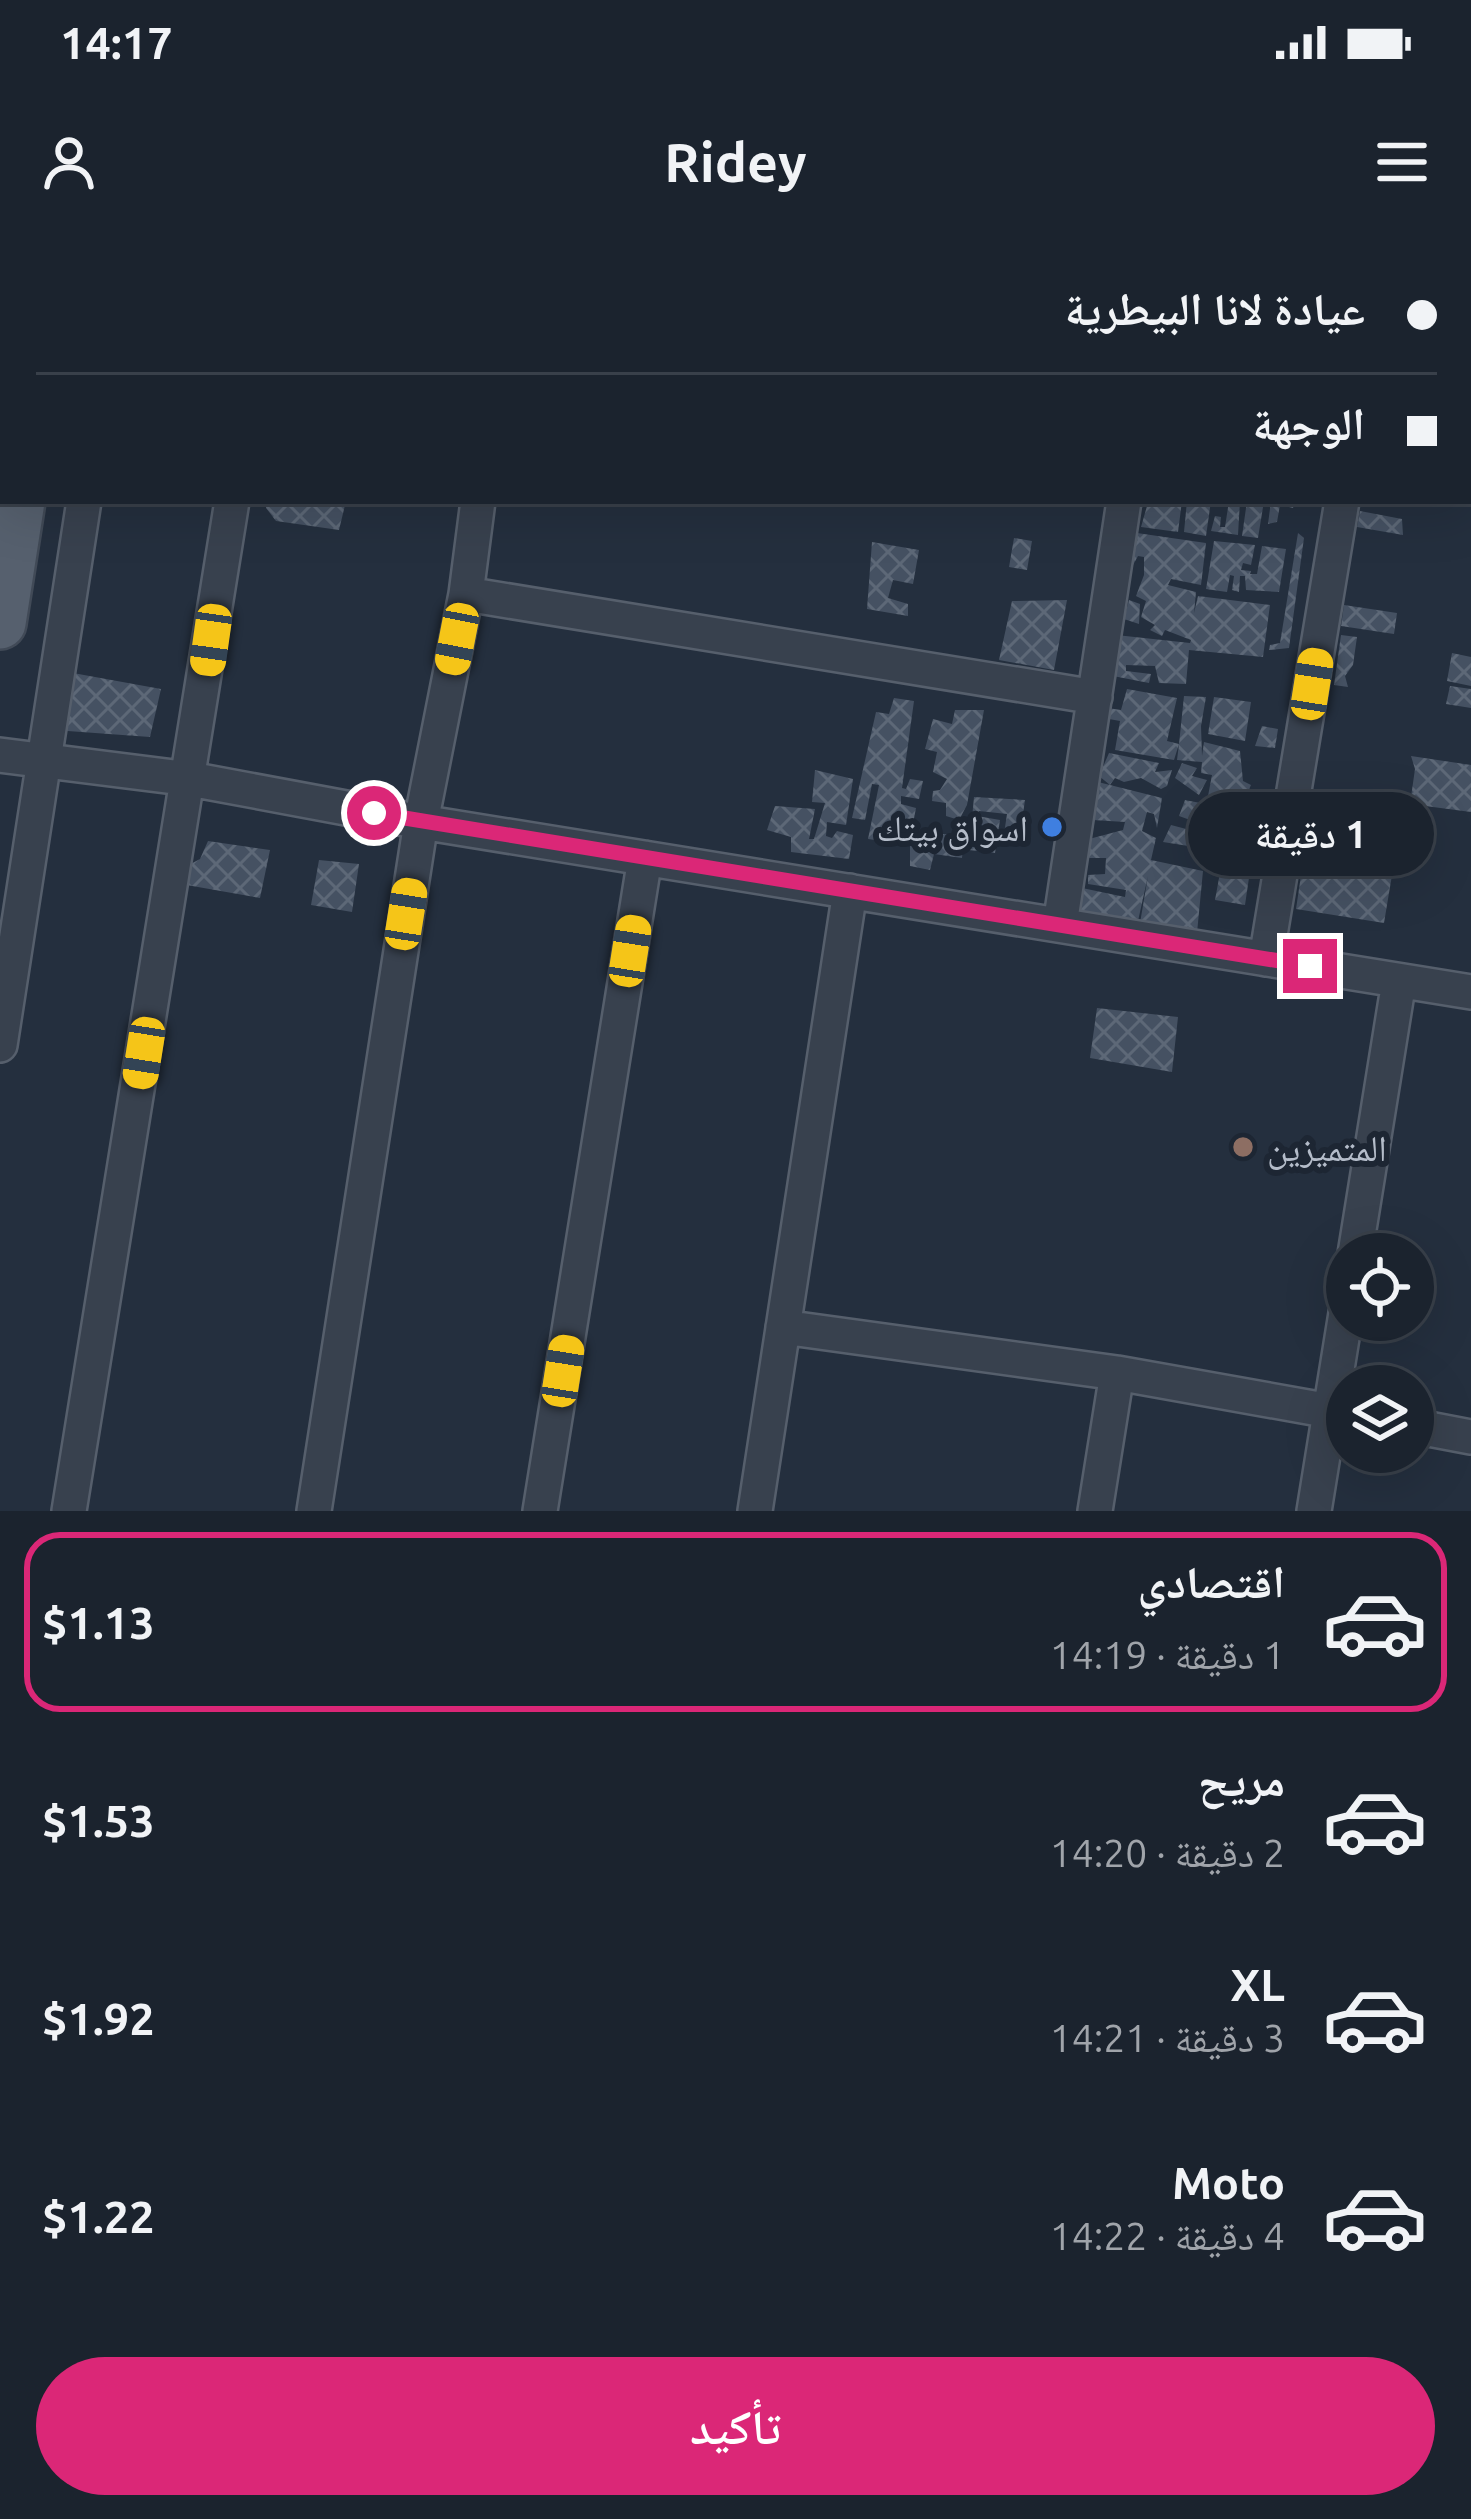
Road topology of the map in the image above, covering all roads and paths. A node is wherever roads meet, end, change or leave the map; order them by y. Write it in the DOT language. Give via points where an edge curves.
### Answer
graph roads {
  1 [pos="19,504"];
  2 [pos="85,504"];
  3 [pos="232,504"];
  4 [pos="478,504"];
  5 [pos="1124,504"];
  6 [pos="1342,504"];
  7 [pos="466,594"];
  8 [pos="0,623"];
  9 [pos="1095,697"];
  10 [pos="0,755"];
  11 [pos="44,761"];
  12 [pos="190,779"];
  13 [pos="421,821"];
  14 [pos="645,858"];
  15 [pos="850,891"];
  16 [pos="1060,926"];
  17 [pos="1266,958"];
  18 [pos="1400,981"];
  19 [pos="1471,992"];
  20 [pos="0,1045"];
  21 [pos="1358,1233"];
  22 [pos="783,1327"];
  23 [pos="1117,1373"];
  24 [pos="1326,1411"];
  25 [pos="1434,1430"];
  26 [pos="1471,1437"];
  27 [pos="1326,1464"];
  28 [pos="69,1511"];
  29 [pos="314,1511"];
  30 [pos="540,1511"];
  31 [pos="755,1511"];
  32 [pos="1096,1511"];
  33 [pos="1314,1511"];
  1 -- 8 [label="main road"];
  2 -- 11 [label="street"];
  3 -- 12 [label="street"];
  4 -- 7 [label="street"];
  5 -- 9 [label="street"];
  6 -- 17 [label="street"];
  7 -- 9 [label="street"];
  7 -- 13 [label="street"];
  9 -- 16 [label="street"];
  10 -- 11 [label="street"];
  11 -- 12 [label="street"];
  11 -- 20 [label="street"];
  12 -- 13 [label="street"];
  12 -- 28 [label="street"];
  13 -- 14 [label="street"];
  13 -- 29 [label="street"];
  14 -- 15 [label="street"];
  14 -- 30 [label="street"];
  15 -- 16 [label="street"];
  15 -- 22 [label="street"];
  16 -- 17 [label="street"];
  17 -- 18 [label="street"];
  18 -- 19 [label="street"];
  18 -- 21 [label="street"];
  22 -- 23 [label="street"];
  22 -- 31 [label="street"];
  23 -- 24 [label="street"];
  23 -- 32 [label="street"];
  25 -- 26 [label="street"];
  27 -- 33 [label="street"];
}
